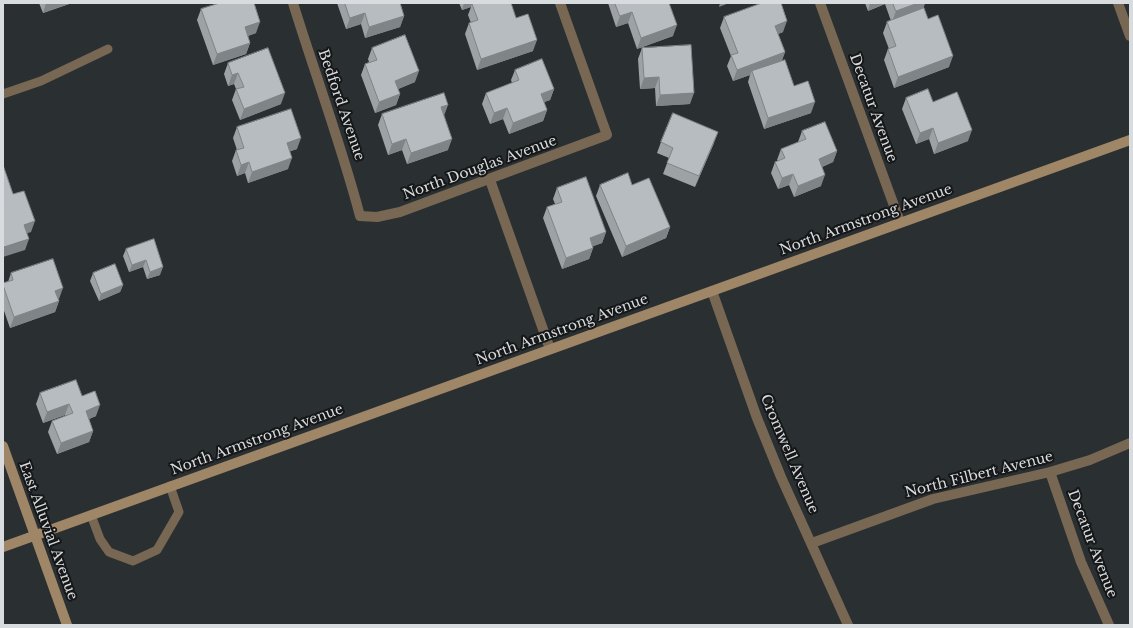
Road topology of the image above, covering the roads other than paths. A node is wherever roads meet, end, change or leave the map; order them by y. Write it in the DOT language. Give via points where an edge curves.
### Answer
graph roads {
  1 [pos="293,3"];
  2 [pos="560,3"];
  3 [pos="820,3"];
  4 [pos="1118,3"];
  5 [pos="1130,36"];
  6 [pos="108,49"];
  7 [pos="3,94"];
  8 [pos="1130,140"];
  9 [pos="490,180"];
  10 [pos="360,216"];
  11 [pos="900,222"];
  12 [pos="712,291"];
  13 [pos="550,350"];
  14 [pos="1130,442"];
  15 [pos="3,446"];
  16 [pos="1050,472"];
  17 [pos="170,486"];
  18 [pos="91,515"];
  19 [pos="36,536"];
  20 [pos="812,543"];
  21 [pos="3,547"];
  22 [pos="68,625"];
  23 [pos="848,625"];
  24 [pos="1109,625"];
  1 -- 10 [label="street, Bedford Avenue" via="347,167"];
  2 -- 9 [label="street, North Douglas Avenue" via="607,136"];
  3 -- 11 [label="street, Decatur Avenue"];
  4 -- 5 [label="street"];
  6 -- 7 [label="lane" via="41,81"];
  8 -- 11 [label="street, North Armstrong Avenue"];
  9 -- 10 [label="street, North Douglas Avenue" via="400,212 377,217"];
  9 -- 13 [label="street"];
  11 -- 12 [label="street, North Armstrong Avenue"];
  12 -- 13 [label="street, North Armstrong Avenue"];
  12 -- 20 [label="street, Cromwell Avenue" via="759,424"];
  13 -- 17 [label="street, North Armstrong Avenue"];
  14 -- 16 [label="street, North Filbert Avenue" via="1090,460"];
  15 -- 19 [label="street, East Alluvial Avenue"];
  16 -- 20 [label="street, North Filbert Avenue" via="933,499"];
  16 -- 24 [label="street, Decatur Avenue" via="1081,562"];
  17 -- 18 [label="street, North Armstrong Avenue"];
  17 -- 18 [label="lane" via="179,512 157,550 133,561 109,552 100,539"];
  18 -- 19 [label="street, North Armstrong Avenue"];
  19 -- 21 [label="street, North Armstrong Avenue"];
  19 -- 22 [label="street, East Alluvial Avenue"];
  20 -- 23 [label="street, Cromwell Avenue"];
}
